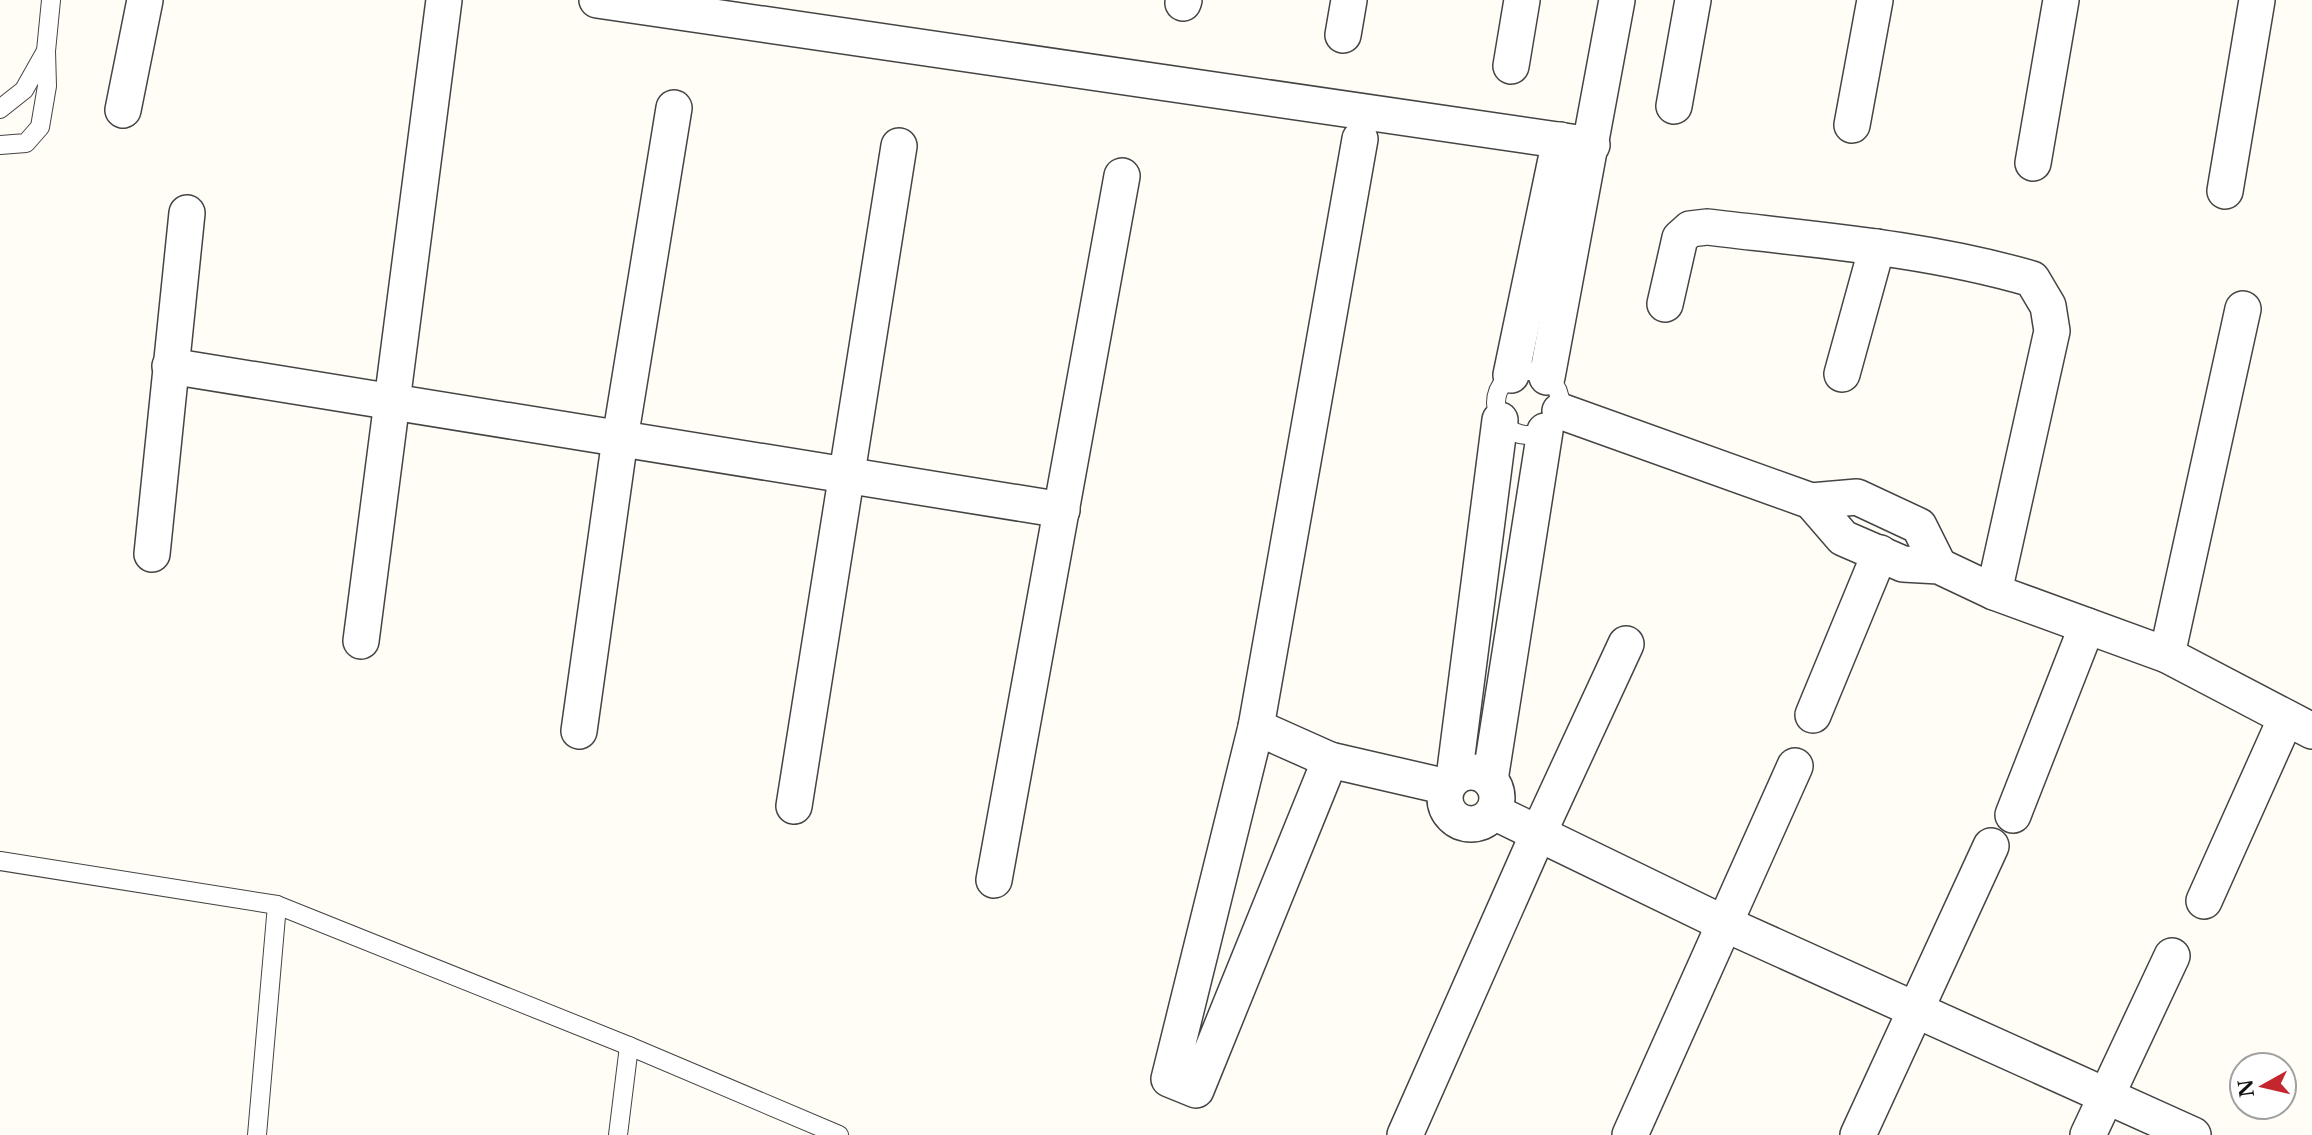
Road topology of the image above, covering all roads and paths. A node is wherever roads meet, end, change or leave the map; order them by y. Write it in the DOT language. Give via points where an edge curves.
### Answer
graph roads {
  1 [pos="51,0"];
  2 [pos="145,0"];
  3 [pos="444,0"];
  4 [pos="597,0"];
  5 [pos="1349,0"];
  6 [pos="1522,0"];
  7 [pos="1617,0"];
  8 [pos="1693,0"];
  9 [pos="1875,0"];
  10 [pos="2061,0"];
  11 [pos="2257,0"];
  12 [pos="1343,35"];
  13 [pos="46,51"];
  14 [pos="1511,66"];
  15 [pos="1674,106"];
  16 [pos="674,108"];
  17 [pos="0,109"];
  18 [pos="123,110"];
  19 [pos="1852,125"];
  20 [pos="1360,139"];
  21 [pos="1576,142"];
  22 [pos="0,145"];
  23 [pos="899,146"];
  24 [pos="2033,163"];
  25 [pos="1122,176"];
  26 [pos="2225,191"];
  27 [pos="187,213"];
  28 [pos="1877,247"];
  29 [pos="1665,304"];
  30 [pos="2243,309"];
  31 [pos="170,366"];
  32 [pos="1842,374"];
  33 [pos="1511,375"];
  34 [pos="1547,377"];
  35 [pos="393,402"];
  36 [pos="1500,420"];
  37 [pos="1552,421"];
  38 [pos="620,439"];
  39 [pos="848,475"];
  40 [pos="1811,501"];
  41 [pos="1062,510"];
  42 [pos="1880,553"];
  43 [pos="152,554"];
  44 [pos="1939,566"];
  45 [pos="1994,592"];
  46 [pos="2087,626"];
  47 [pos="360,640"];
  48 [pos="1626,644"];
  49 [pos="2167,655"];
  50 [pos="1814,715"];
  51 [pos="2299,724"];
  52 [pos="1256,727"];
  53 [pos="579,731"];
  54 [pos="1331,760"];
  55 [pos="1795,766"];
  56 [pos="1451,783"];
  57 [pos="1492,796"];
  58 [pos="794,806"];
  59 [pos="2013,815"];
  60 [pos="1539,832"];
  61 [pos="1991,846"];
  62 [pos="0,861"];
  63 [pos="994,880"];
  64 [pos="2204,901"];
  65 [pos="276,905"];
  66 [pos="1723,923"];
  67 [pos="2172,956"];
  68 [pos="1913,1010"];
  69 [pos="629,1046"];
  70 [pos="2106,1096"];
  71 [pos="257,1135"];
  72 [pos="618,1135"];
  73 [pos="839,1135"];
  74 [pos="1405,1135"];
  75 [pos="1630,1135"];
  76 [pos="1858,1135"];
  77 [pos="2088,1135"];
  78 [pos="2193,1135"];
  1 -- 13 [label="lane"];
  2 -- 18 [label="street"];
  3 -- 35 [label="street"];
  4 -- 21 [label="street"];
  5 -- 12 [label="street"];
  6 -- 14 [label="street"];
  7 -- 21 [label="street"];
  8 -- 15 [label="street"];
  9 -- 19 [label="street"];
  10 -- 24 [label="street"];
  11 -- 26 [label="street"];
  13 -- 17 [label="lane" via="24,90"];
  13 -- 22 [label="lane" via="47,86 40,127 26,143"];
  16 -- 38 [label="street"];
  20 -- 52 [label="street"];
  21 -- 33 [label="street"];
  21 -- 34 [label="street"];
  23 -- 39 [label="street"];
  25 -- 41 [label="street"];
  27 -- 31 [label="street"];
  28 -- 29 [label="street" via="1707,227 1690,229 1680,238"];
  28 -- 32 [label="street"];
  28 -- 45 [label="street" via="1980,264 2032,279 2048,306 2052,331"];
  30 -- 49 [label="street"];
  31 -- 35 [label="street"];
  31 -- 43 [label="street"];
  33 -- 34 [label="lane" via="1536,372"];
  33 -- 36 [label="lane" via="1497,395"];
  34 -- 37 [label="lane" via="1560,398"];
  35 -- 38 [label="street"];
  35 -- 47 [label="street"];
  36 -- 37 [label="lane" via="1520,435 1533,436"];
  36 -- 56 [label="street"];
  37 -- 40 [label="street"];
  37 -- 57 [label="street"];
  38 -- 39 [label="street"];
  38 -- 53 [label="street"];
  39 -- 41 [label="street"];
  39 -- 58 [label="street"];
  40 -- 42 [label="street" via="1843,538"];
  40 -- 44 [label="street" via="1857,497 1919,526"];
  41 -- 63 [label="street"];
  42 -- 44 [label="street" via="1903,564"];
  42 -- 50 [label="street"];
  44 -- 45 [label="street"];
  45 -- 46 [label="street"];
  46 -- 49 [label="street"];
  46 -- 59 [label="street"];
  48 -- 60 [label="street"];
  49 -- 51 [label="street"];
  51 -- 64 [label="street"];
  52 -- 54 [label="street"];
  52 -- 54 [label="street" via="1169,1080 1196,1090"];
  54 -- 56 [label="street"];
  55 -- 66 [label="street"];
  56 -- 57 [label="street" via="1471,772"];
  56 -- 57 [label="street" via="1446,805 1455,819 1472,825 1488,819"];
  57 -- 60 [label="street"];
  60 -- 66 [label="street"];
  60 -- 74 [label="street"];
  61 -- 68 [label="street"];
  62 -- 65 [label="lane"];
  65 -- 69 [label="lane"];
  65 -- 71 [label="lane"];
  66 -- 68 [label="street"];
  66 -- 75 [label="street"];
  67 -- 70 [label="street"];
  68 -- 70 [label="street"];
  68 -- 76 [label="street"];
  69 -- 72 [label="lane"];
  69 -- 73 [label="lane"];
  70 -- 77 [label="street"];
  70 -- 78 [label="street"];
}
